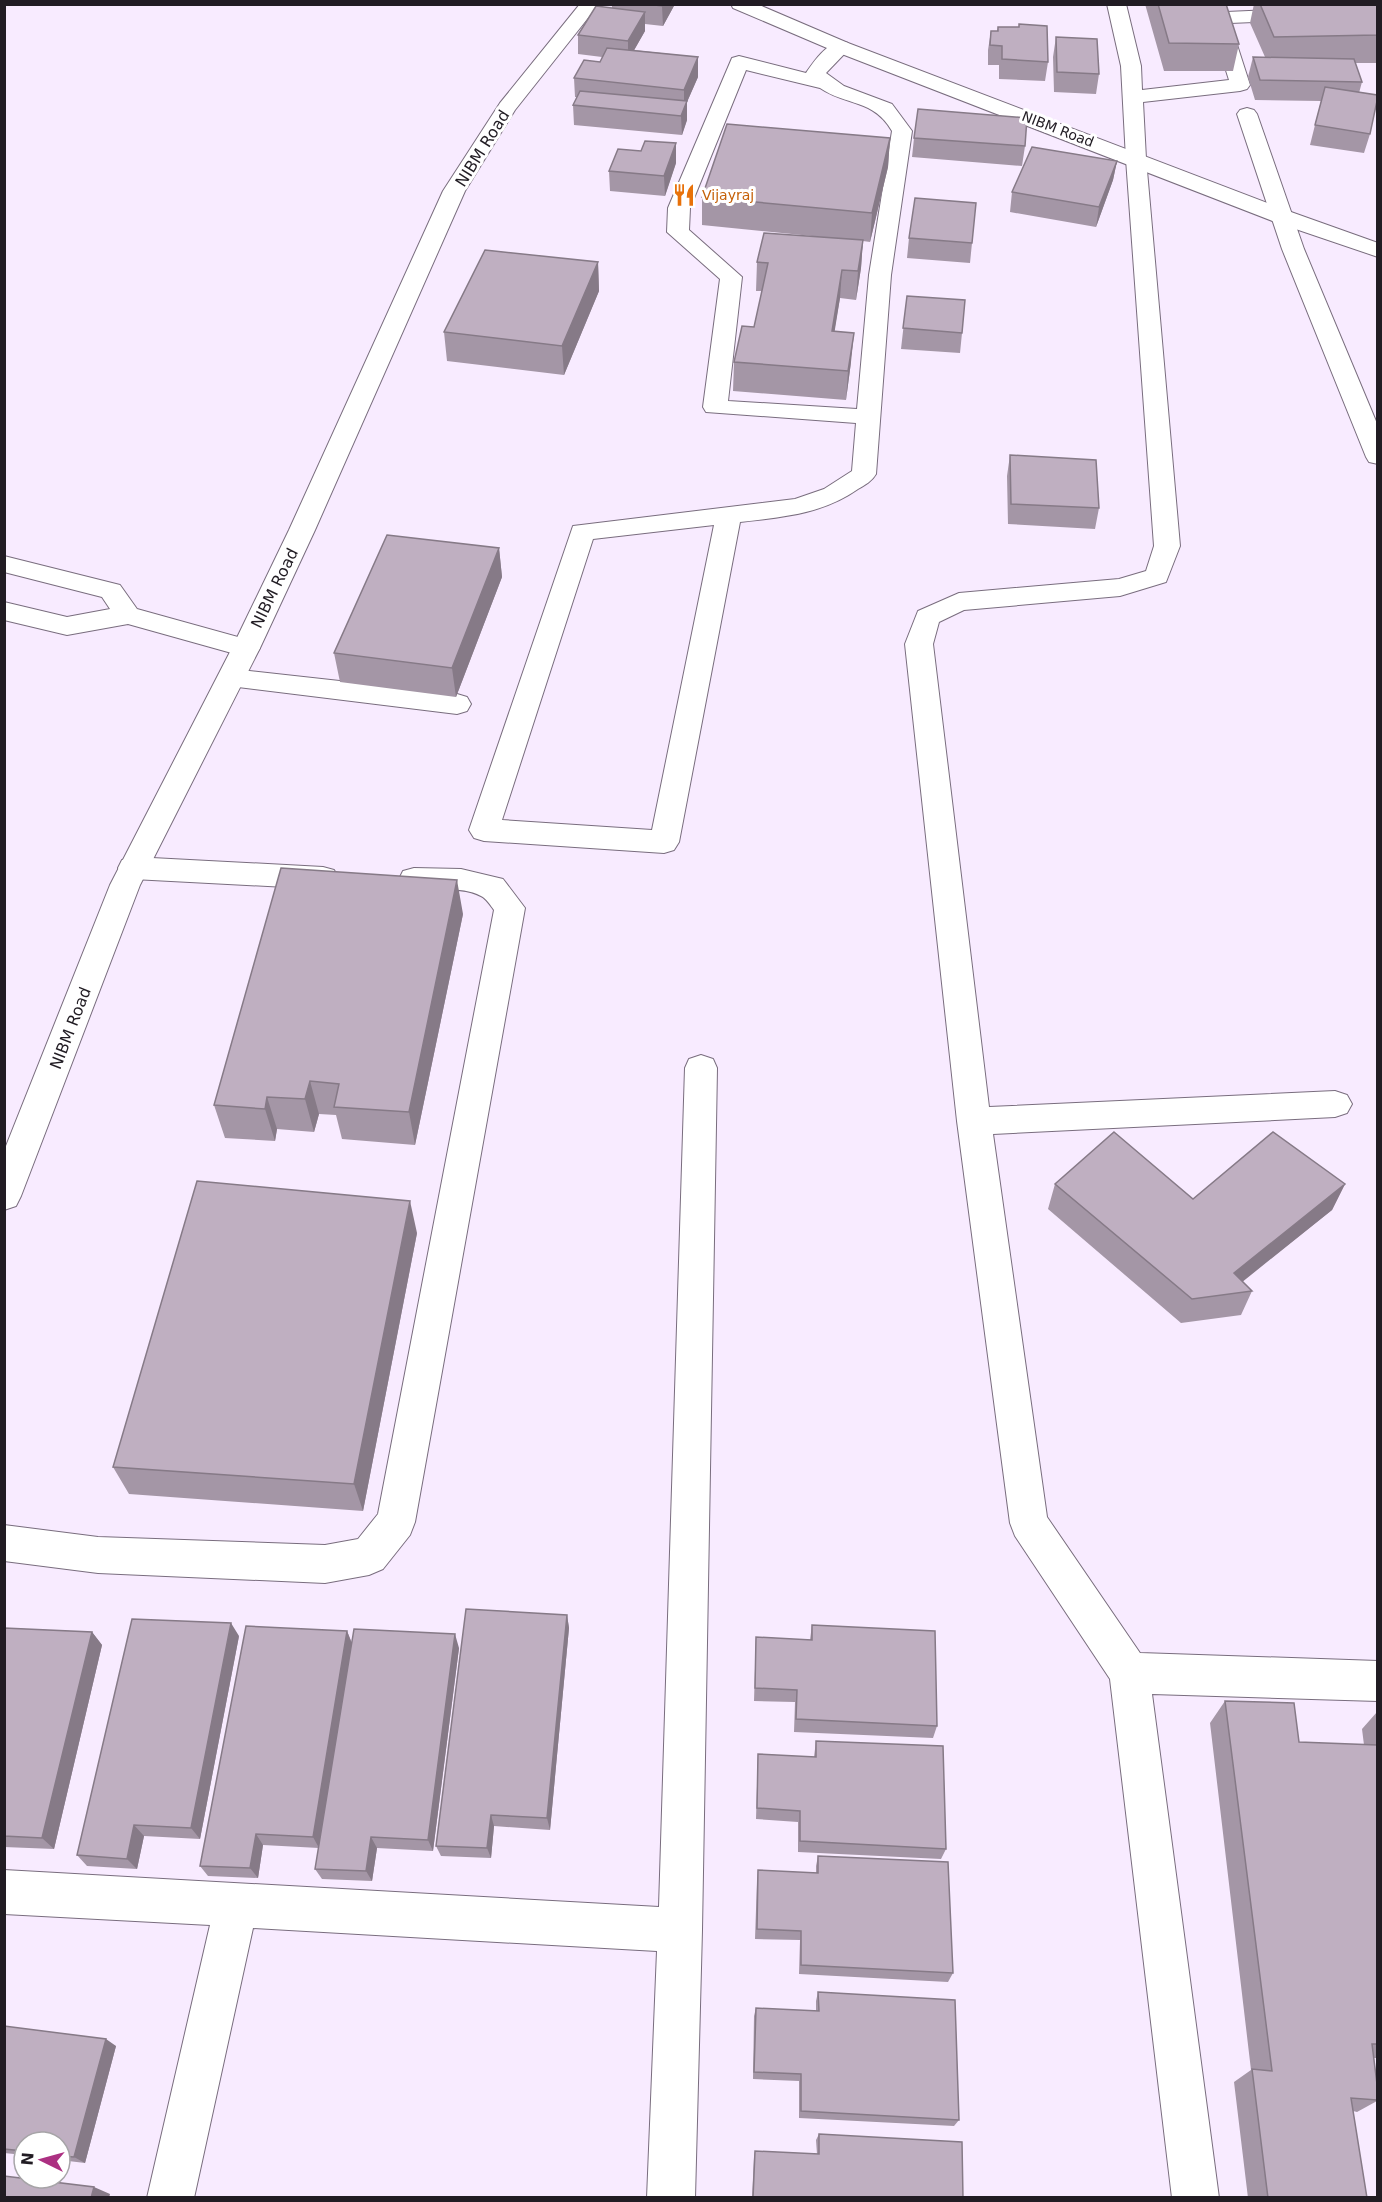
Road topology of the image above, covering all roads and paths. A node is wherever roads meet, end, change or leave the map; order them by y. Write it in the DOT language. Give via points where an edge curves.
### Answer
graph roads {
  1 [pos="590,4"];
  2 [pos="740,4"];
  3 [pos="1116,4"];
  4 [pos="1217,11"];
  5 [pos="1377,11"];
  6 [pos="841,47"];
  7 [pos="823,83"];
  8 [pos="1133,97"];
  9 [pos="1247,114"];
  10 [pos="1136,159"];
  11 [pos="1283,217"];
  12 [pos="1377,251"];
  13 [pos="870,417"];
  14 [pos="1377,457"];
  15 [pos="729,515"];
  16 [pos="4,564"];
  17 [pos="4,611"];
  18 [pos="128,615"];
  19 [pos="246,648"];
  20 [pos="232,678"];
  21 [pos="457,704"];
  22 [pos="133,868"];
  23 [pos="347,878"];
  24 [pos="381,879"];
  25 [pos="701,1068"];
  26 [pos="1335,1104"];
  27 [pos="974,1121"];
  28 [pos="4,1196"];
  29 [pos="4,1543"];
  30 [pos="1129,1673"];
  31 [pos="1377,1682"];
  32 [pos="4,1892"];
  33 [pos="237,1907"];
  34 [pos="681,1930"];
  35 [pos="170,2198"];
  36 [pos="671,2198"];
  37 [pos="1196,2198"];
  1 -- 19 [label="street, NIBM Road" via="507,107 454,191"];
  2 -- 6 [label="street, NIBM Road"];
  3 -- 8 [label="street" via="1131,66"];
  4 -- 5 [label="street"];
  4 -- 8 [label="street" via="1240,85"];
  6 -- 7 [label="street" via="824,60 816,73"];
  6 -- 10 [label="street, NIBM Road"];
  7 -- 13 [label="street" via="881,106 902,131 880,275"];
  7 -- 13 [label="street" via="739,62 679,208 678,232 731,277 715,406"];
  8 -- 10 [label="street"];
  9 -- 11 [label="street"];
  10 -- 11 [label="street, NIBM Road"];
  10 -- 27 [label="street" via="1167,546 1157,576 1120,586 959,602 927,617 918,644"];
  11 -- 12 [label="street, NIBM Road"];
  11 -- 14 [label="street"];
  13 -- 15 [label="street" via="864,474 833,495 798,507"];
  15 -- 15 [label="street" via="582,532 484,830 664,842"];
  16 -- 18 [label="street" via="111,591"];
  17 -- 18 [label="street" via="67,626"];
  18 -- 19 [label="street"];
  19 -- 20 [label="street, NIBM Road"];
  20 -- 21 [label="street"];
  20 -- 22 [label="street, NIBM Road"];
  22 -- 23 [label="street"];
  22 -- 28 [label="street, NIBM Road"];
  24 -- 29 [label="street" via="471,882 492,887 510,908 396,1521 369,1556 325,1564 98,1554"];
  25 -- 34 [label="street"];
  26 -- 27 [label="street"];
  27 -- 30 [label="street" via="1029,1523"];
  30 -- 31 [label="street"];
  30 -- 37 [label="street"];
  32 -- 33 [label="street"];
  33 -- 34 [label="street"];
  33 -- 35 [label="street"];
  34 -- 36 [label="street"];
}
